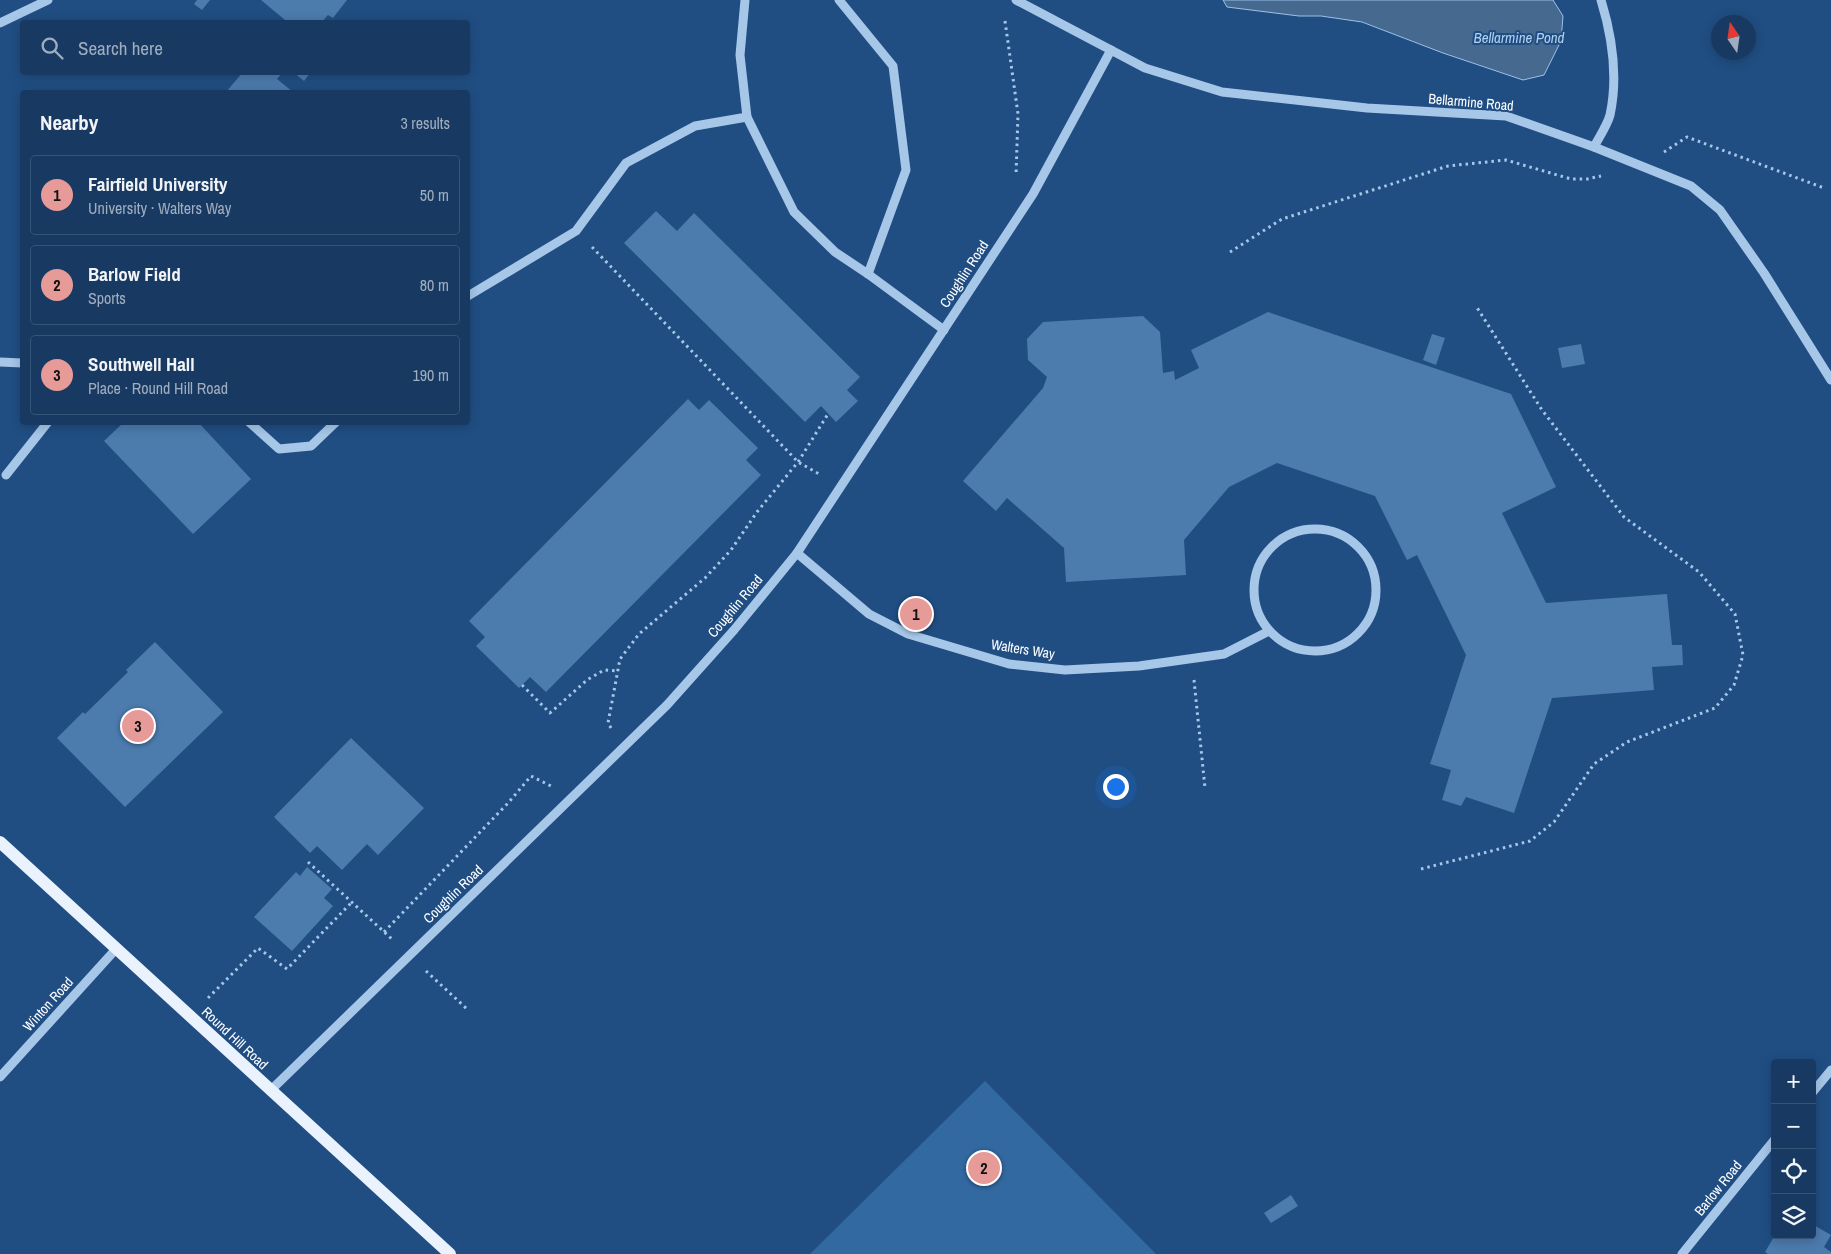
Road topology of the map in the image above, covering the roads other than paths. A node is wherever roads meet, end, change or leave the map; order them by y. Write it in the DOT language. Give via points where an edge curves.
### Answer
graph roads {
  1 [pos="48,0"];
  2 [pos="745,0"];
  3 [pos="839,0"];
  4 [pos="1016,0"];
  5 [pos="1601,0"];
  6 [pos="0,23"];
  7 [pos="1111,50"];
  8 [pos="747,117"];
  9 [pos="1594,146"];
  10 [pos="868,274"];
  11 [pos="470,295"];
  12 [pos="944,330"];
  13 [pos="0,362"];
  14 [pos="20,363"];
  15 [pos="1831,380"];
  16 [pos="46,425"];
  17 [pos="252,425"];
  18 [pos="333,425"];
  19 [pos="6,475"];
  20 [pos="796,553"];
  21 [pos="1269,631"];
  22 [pos="0,842"];
  23 [pos="116,949"];
  24 [pos="1831,1070"];
  25 [pos="0,1077"];
  26 [pos="1816,1088"];
  27 [pos="270,1091"];
  28 [pos="1771,1145"];
  29 [pos="450,1254"];
  30 [pos="1682,1254"];
  1 -- 6 [label="street"];
  2 -- 8 [label="street" via="740,55"];
  3 -- 10 [label="street" via="893,66 906,170"];
  4 -- 7 [label="street, Bellarmine Road"];
  5 -- 9 [label="street" via="1608,24 1614,78 1609,117"];
  7 -- 9 [label="street, Bellarmine Road" via="1145,68 1222,92 1367,108 1506,116"];
  7 -- 12 [label="street, Coughlin Road" via="1032,194"];
  8 -- 10 [label="street" via="794,212 835,252"];
  8 -- 11 [label="street" via="695,126 626,163 576,231"];
  9 -- 15 [label="street, Bellarmine Road" via="1691,186 1720,210"];
  10 -- 12 [label="street"];
  12 -- 20 [label="street, Coughlin Road"];
  13 -- 14 [label="street"];
  16 -- 19 [label="street"];
  17 -- 18 [label="street" via="279,449 312,446"];
  20 -- 21 [label="street, Walters Way" via="869,614 908,634 1000,661 1065,670 1139,666 1224,654"];
  20 -- 27 [label="street, Coughlin Road" via="734,630 667,705"];
  21 -- 21 [label="street" via="1287,644 1309,651 1332,649 1352,639 1367,623 1376,602 1376,580 1368,558 1353,542 1333,531 1310,529 1288,535 1270,548 1258,567 1254,589 1258,612"];
  22 -- 23 [label="main road, Round Hill Road"];
  23 -- 25 [label="street, Winton Road"];
  23 -- 27 [label="main road, Round Hill Road"];
  24 -- 26 [label="street"];
  27 -- 29 [label="main road, Round Hill Road"];
  28 -- 30 [label="street, Barlow Road"];
}
